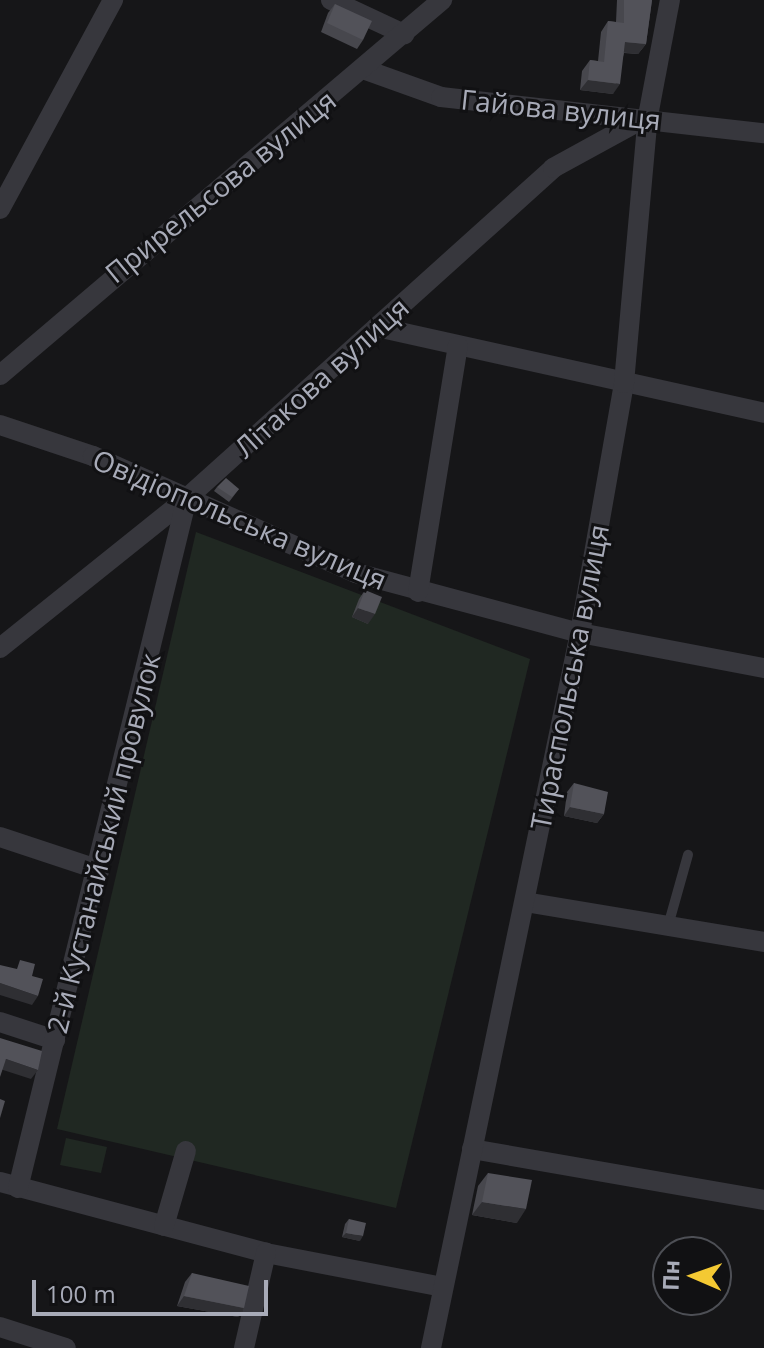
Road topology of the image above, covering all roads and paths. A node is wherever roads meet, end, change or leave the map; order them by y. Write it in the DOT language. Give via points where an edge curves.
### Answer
graph roads {
  1 [pos="113,0"];
  2 [pos="331,0"];
  3 [pos="442,0"];
  4 [pos="670,0"];
  5 [pos="404,34"];
  6 [pos="363,69"];
  7 [pos="648,116"];
  8 [pos="764,133"];
  9 [pos="0,209"];
  10 [pos="377,327"];
  11 [pos="458,346"];
  12 [pos="0,375"];
  13 [pos="624,383"];
  14 [pos="764,413"];
  15 [pos="0,425"];
  16 [pos="187,498"];
  17 [pos="418,592"];
  18 [pos="580,633"];
  19 [pos="0,648"];
  20 [pos="764,668"];
  21 [pos="0,837"];
  22 [pos="688,855"];
  23 [pos="100,870"];
  24 [pos="525,902"];
  25 [pos="668,926"];
  26 [pos="764,942"];
  27 [pos="0,1022"];
  28 [pos="55,1040"];
  29 [pos="472,1149"];
  30 [pos="186,1151"];
  31 [pos="9,1185"];
  32 [pos="764,1200"];
  33 [pos="164,1226"];
  34 [pos="266,1253"];
  35 [pos="443,1287"];
  36 [pos="0,1327"];
  37 [pos="66,1348"];
  38 [pos="244,1348"];
  39 [pos="431,1348"];
  1 -- 9 [label="street"];
  2 -- 5 [label="street"];
  3 -- 5 [label="street, Прирельсова вулиця"];
  4 -- 7 [label="street, Тираспольська вулиця"];
  5 -- 6 [label="street, Прирельсова вулиця"];
  6 -- 7 [label="street, Гайова вулиця" via="441,97"];
  6 -- 12 [label="street, Прирельсова вулиця"];
  7 -- 8 [label="street, Гайова вулиця"];
  7 -- 10 [label="street, Літакова вулиця" via="553,168"];
  7 -- 13 [label="street, Тираспольська вулиця"];
  10 -- 11 [label="street"];
  10 -- 16 [label="street, Літакова вулиця"];
  11 -- 13 [label="street"];
  11 -- 17 [label="street"];
  13 -- 14 [label="street"];
  13 -- 18 [label="street, Тираспольська вулиця"];
  15 -- 16 [label="street, Овідіопольська вулиця"];
  16 -- 17 [label="street, Овідіопольська вулиця" via="356,573"];
  16 -- 19 [label="street, Літакова вулиця"];
  16 -- 23 [label="street, 2-й Кустанайський провулок"];
  17 -- 18 [label="street, Овідіопольська вулиця"];
  18 -- 20 [label="street, Овідіопольська вулиця"];
  18 -- 24 [label="street, Тираспольська вулиця"];
  21 -- 23 [label="street"];
  22 -- 25 [label="lane"];
  23 -- 28 [label="street, 2-й Кустанайський провулок"];
  24 -- 25 [label="street"];
  24 -- 29 [label="street, Тираспольська вулиця"];
  25 -- 26 [label="street"];
  27 -- 28 [label="street"];
  28 -- 31 [label="street, 2-й Кустанайський провулок"];
  29 -- 32 [label="street"];
  29 -- 35 [label="street, Тираспольська вулиця"];
  30 -- 33 [label="street"];
  31 -- 33 [label="street"];
  33 -- 34 [label="street"];
  34 -- 35 [label="street"];
  34 -- 38 [label="street"];
  35 -- 39 [label="street, Тираспольська вулиця"];
  36 -- 37 [label="street"];
}
